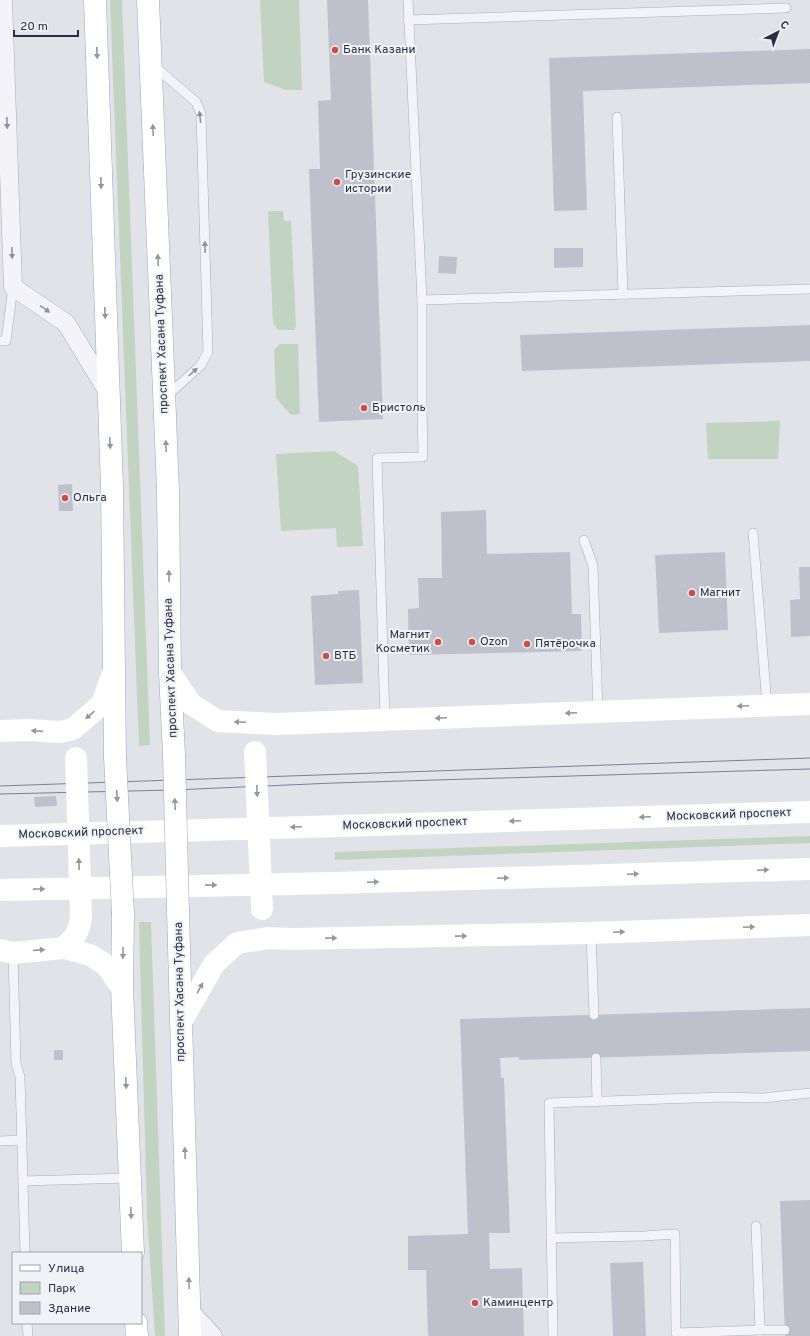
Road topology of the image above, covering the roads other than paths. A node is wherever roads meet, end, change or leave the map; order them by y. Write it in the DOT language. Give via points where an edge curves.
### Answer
graph roads {
  1 [pos="3,0"];
  2 [pos="95,0"];
  3 [pos="408,0"];
  4 [pos="151,5"];
  5 [pos="786,8"];
  6 [pos="408,20"];
  7 [pos="150,62"];
  8 [pos="618,117"];
  9 [pos="13,287"];
  10 [pos="810,289"];
  11 [pos="623,294"];
  12 [pos="422,300"];
  13 [pos="0,341"];
  14 [pos="108,392"];
  15 [pos="428,397"];
  16 [pos="164,398"];
  17 [pos="422,406"];
  18 [pos="753,533"];
  19 [pos="584,540"];
  20 [pos="114,672"];
  21 [pos="170,673"];
  22 [pos="810,704"];
  23 [pos="767,705"];
  24 [pos="598,712"];
  25 [pos="385,720"];
  26 [pos="293,724"];
  27 [pos="0,731"];
  28 [pos="60,732"];
  29 [pos="810,812"];
  30 [pos="0,836"];
  31 [pos="810,869"];
  32 [pos="0,890"];
  33 [pos="810,925"];
  34 [pos="591,933"];
  35 [pos="292,938"];
  36 [pos="64,948"];
  37 [pos="6,951"];
  38 [pos="122,988"];
  39 [pos="594,1015"];
  40 [pos="181,1022"];
  41 [pos="596,1058"];
  42 [pos="810,1093"];
  43 [pos="597,1102"];
  44 [pos="22,1140"];
  45 [pos="0,1141"];
  46 [pos="129,1178"];
  47 [pos="23,1181"];
  48 [pos="756,1226"];
  49 [pos="551,1238"];
  50 [pos="25,1252"];
  51 [pos="133,1252"];
  52 [pos="189,1310"];
  53 [pos="27,1324"];
  54 [pos="136,1324"];
  55 [pos="760,1330"];
  56 [pos="785,1330"];
  57 [pos="28,1336"];
  58 [pos="137,1336"];
  59 [pos="190,1336"];
  60 [pos="213,1336"];
  61 [pos="553,1336"];
  1 -- 9 [label="street, one-way"];
  2 -- 14 [label="main road, one-way"];
  3 -- 6 [label="lane"];
  4 -- 7 [label="main road, проспект Хасана Туфана"];
  5 -- 6 [label="lane"];
  6 -- 12 [label="lane"];
  16 -- 7 [label="main road, проспект Хасана Туфана, one-way"];
  16 -- 7 [label="lane, one-way" via="201,365 208,352 201,114 196,102"];
  8 -- 11 [label="lane"];
  9 -- 13 [label="lane" via="6,341"];
  9 -- 14 [label="street, one-way" via="66,324"];
  10 -- 11 [label="lane"];
  11 -- 12 [label="lane" via="454,302"];
  12 -- 17 [label="lane"];
  14 -- 20 [label="main road, one-way"];
  15 -- 17 [label="lane"];
  21 -- 16 [label="main road, проспект Хасана Туфана, one-way"];
  17 -- 25 [label="lane" via="423,457 377,458"];
  18 -- 23 [label="lane"];
  19 -- 24 [label="lane" via="593,566"];
  20 -- 28 [label="main road, one-way" via="102,704 73,729"];
  20 -- 38 [label="main road, one-way, bridge" via="124,914"];
  26 -- 21 [label="main road, one-way" via="218,721 191,704"];
  40 -- 21 [label="main road, проспект Хасана Туфана, one-way, bridge"];
  22 -- 23 [label="main road"];
  23 -- 24 [label="main road, one-way"];
  24 -- 25 [label="main road, one-way"];
  25 -- 26 [label="main road"];
  26 -- 35 [label="main road, one-way, bridge" via="262,736 255,752 262,909 270,927"];
  28 -- 27 [label="main road, one-way"];
  36 -- 28 [label="main road, one-way, bridge" via="80,929 81,917 76,758 70,741"];
  29 -- 30 [label="main road, Московский проспект, one-way"];
  32 -- 31 [label="main road, one-way"];
  34 -- 33 [label="main road, one-way"];
  35 -- 34 [label="main road, one-way"];
  34 -- 39 [label="lane"];
  40 -- 35 [label="main road, one-way" via="214,964 237,942"];
  37 -- 36 [label="main road, one-way"];
  36 -- 38 [label="main road" via="90,955 106,965"];
  37 -- 44 [label="lane" via="16,1063 20,1077"];
  38 -- 46 [label="main road, one-way"];
  52 -- 40 [label="main road, проспект Хасана Туфана, one-way"];
  41 -- 43 [label="lane"];
  42 -- 43 [label="lane" via="763,1098"];
  43 -- 49 [label="lane" via="549,1103"];
  44 -- 45 [label="lane"];
  44 -- 47 [label="lane"];
  46 -- 47 [label="lane"];
  46 -- 51 [label="main road, one-way"];
  47 -- 50 [label="lane"];
  48 -- 55 [label="lane"];
  49 -- 55 [label="lane" via="675,1234 676,1333"];
  49 -- 61 [label="lane"];
  52 -- 59 [label="main road, проспект Хасана Туфана"];
  52 -- 60 [label="street"];
  53 -- 57 [label="lane"];
  54 -- 58 [label="main road"];
  55 -- 56 [label="lane"];
}
